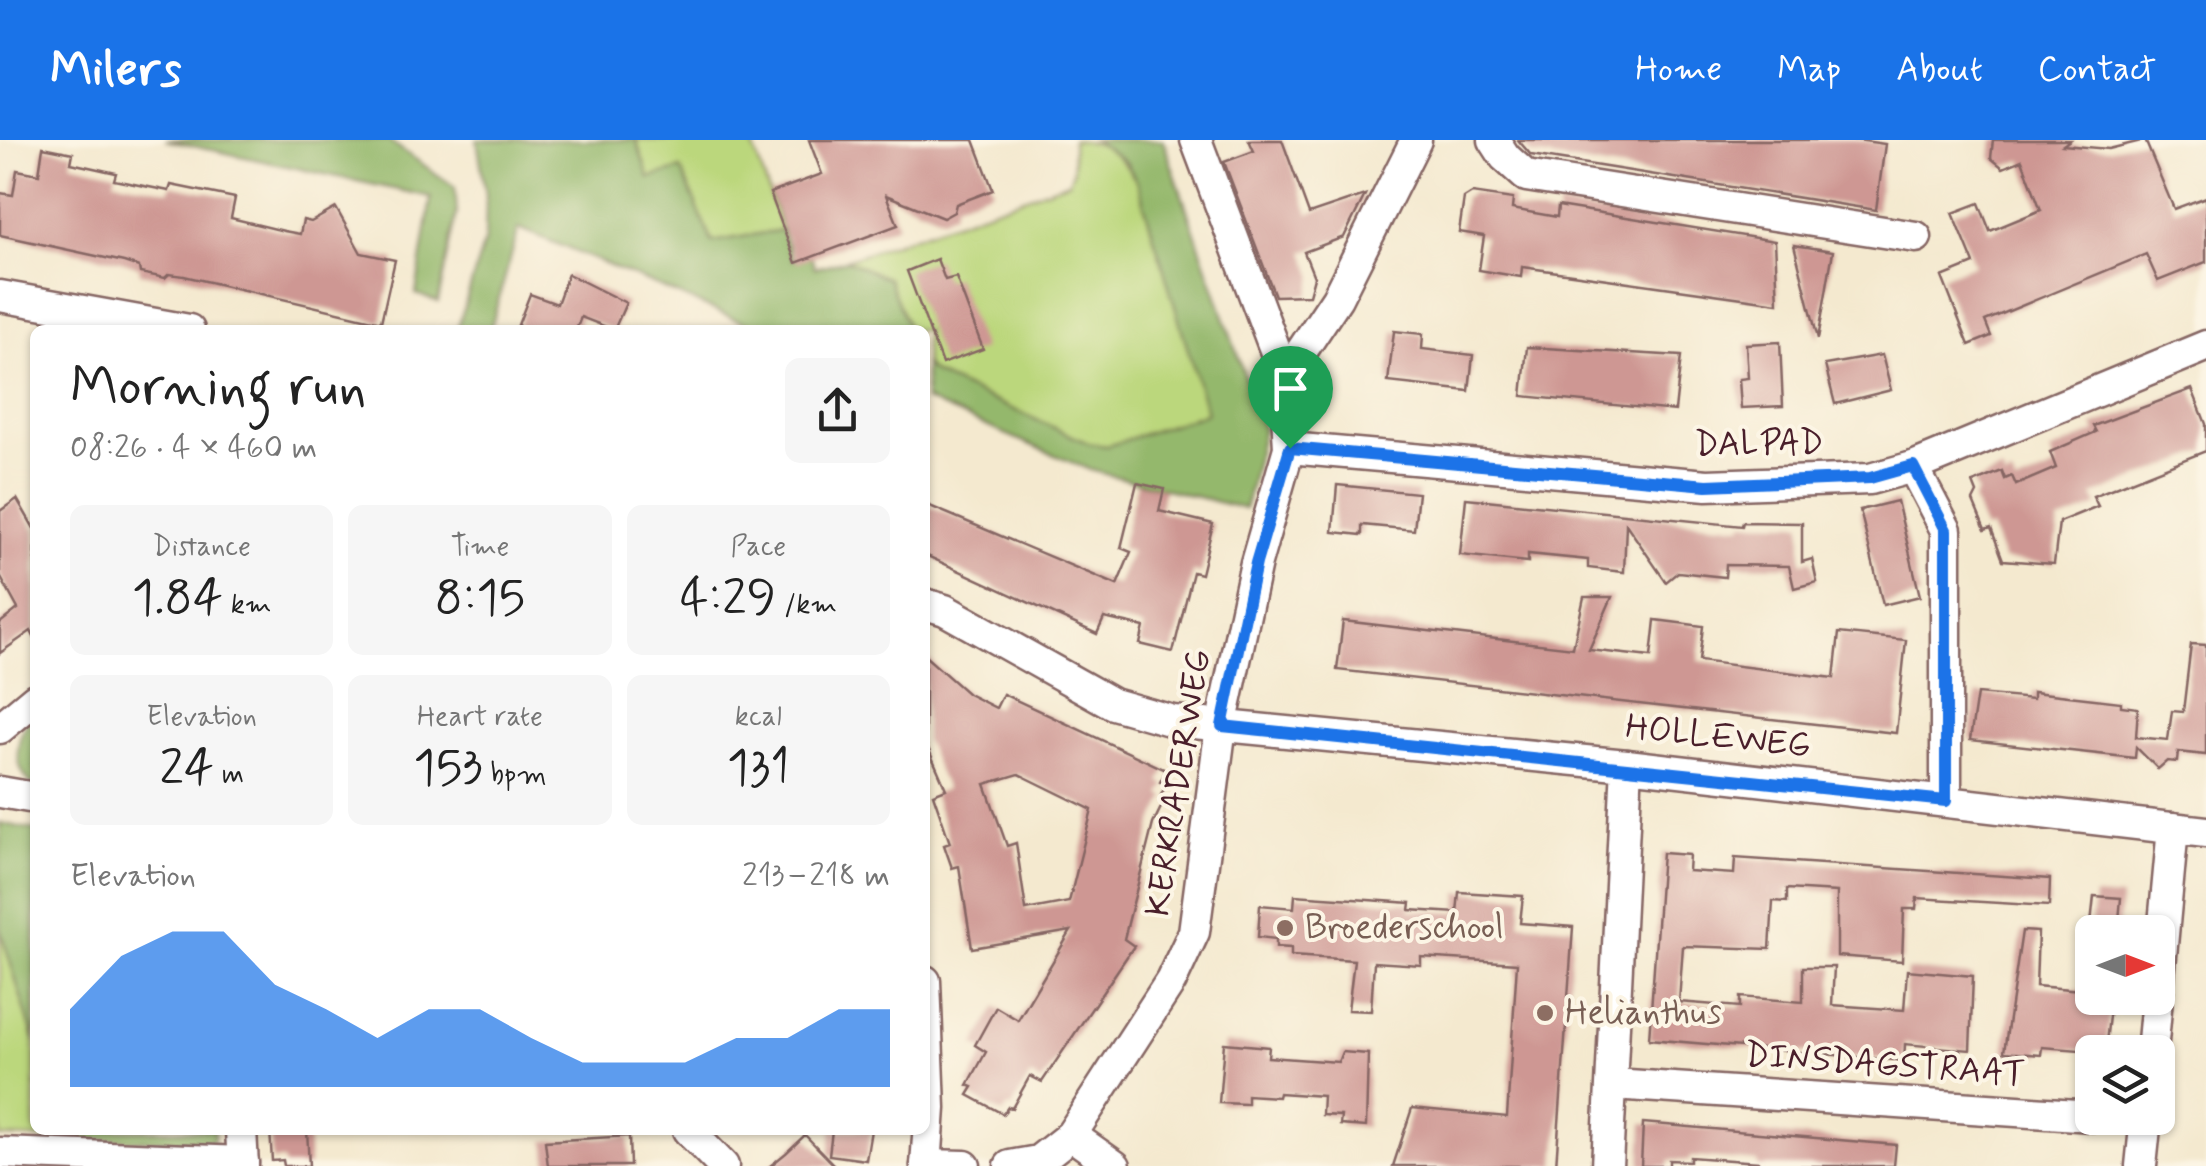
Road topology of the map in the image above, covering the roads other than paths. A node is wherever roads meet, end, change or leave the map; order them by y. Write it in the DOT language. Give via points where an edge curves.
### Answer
graph roads {
  1 [pos="1196,140"];
  2 [pos="1416,140"];
  3 [pos="1494,140"];
  4 [pos="1916,237"];
  5 [pos="0,296"];
  6 [pos="148,325"];
  7 [pos="2206,346"];
  8 [pos="1285,376"];
  9 [pos="1290,448"];
  10 [pos="1913,466"];
  11 [pos="930,605"];
  12 [pos="30,702"];
  13 [pos="1222,726"];
  14 [pos="0,728"];
  15 [pos="1627,764"];
  16 [pos="0,792"];
  17 [pos="30,797"];
  18 [pos="1946,801"];
  19 [pos="2173,828"];
  20 [pos="2206,832"];
  21 [pos="2154,1035"];
  22 [pos="1613,1084"];
  23 [pos="2075,1115"];
  24 [pos="241,1135"];
  25 [pos="693,1135"];
  26 [pos="928,1135"];
  27 [pos="1070,1135"];
  28 [pos="2144,1135"];
  29 [pos="0,1153"];
  30 [pos="243,1164"];
  31 [pos="926,1165"];
  32 [pos="722,1166"];
  33 [pos="965,1166"];
  34 [pos="1010,1166"];
  35 [pos="1116,1166"];
  36 [pos="1607,1166"];
  37 [pos="2141,1166"];
  1 -- 8 [label="street, KERKRADERWEG"];
  2 -- 8 [label="street" via="1337,298"];
  3 -- 4 [label="street" via="1526,176"];
  5 -- 6 [label="street"];
  7 -- 10 [label="street, DALPAD"];
  8 -- 9 [label="street, KERKRADERWEG"];
  9 -- 10 [label="street, DALPAD" via="1707,485 1870,478"];
  9 -- 13 [label="street, KERKRADERWEG" via="1256,563"];
  10 -- 18 [label="street" via="1946,530"];
  11 -- 13 [label="street, HOLLEWEG" via="1114,704"];
  12 -- 14 [label="street"];
  13 -- 15 [label="street, HOLLEWEG"];
  13 -- 27 [label="street, KERKRADERWEG" via="1194,932 1170,981"];
  15 -- 18 [label="street, HOLLEWEG"];
  15 -- 22 [label="street"];
  16 -- 17 [label="street"];
  18 -- 19 [label="street, HOLLEWEG"];
  19 -- 20 [label="street, HOLLEWEG"];
  19 -- 21 [label="street"];
  22 -- 23 [label="street, DINSDAGSTRAAT"];
  22 -- 36 [label="street"];
  24 -- 30 [label="street"];
  25 -- 32 [label="street"];
  26 -- 31 [label="street"];
  27 -- 34 [label="street, KERKRADERWEG" via="1038,1161"];
  27 -- 35 [label="street"];
  28 -- 37 [label="street"];
  29 -- 30 [label="street"];
  31 -- 33 [label="street"];
}
